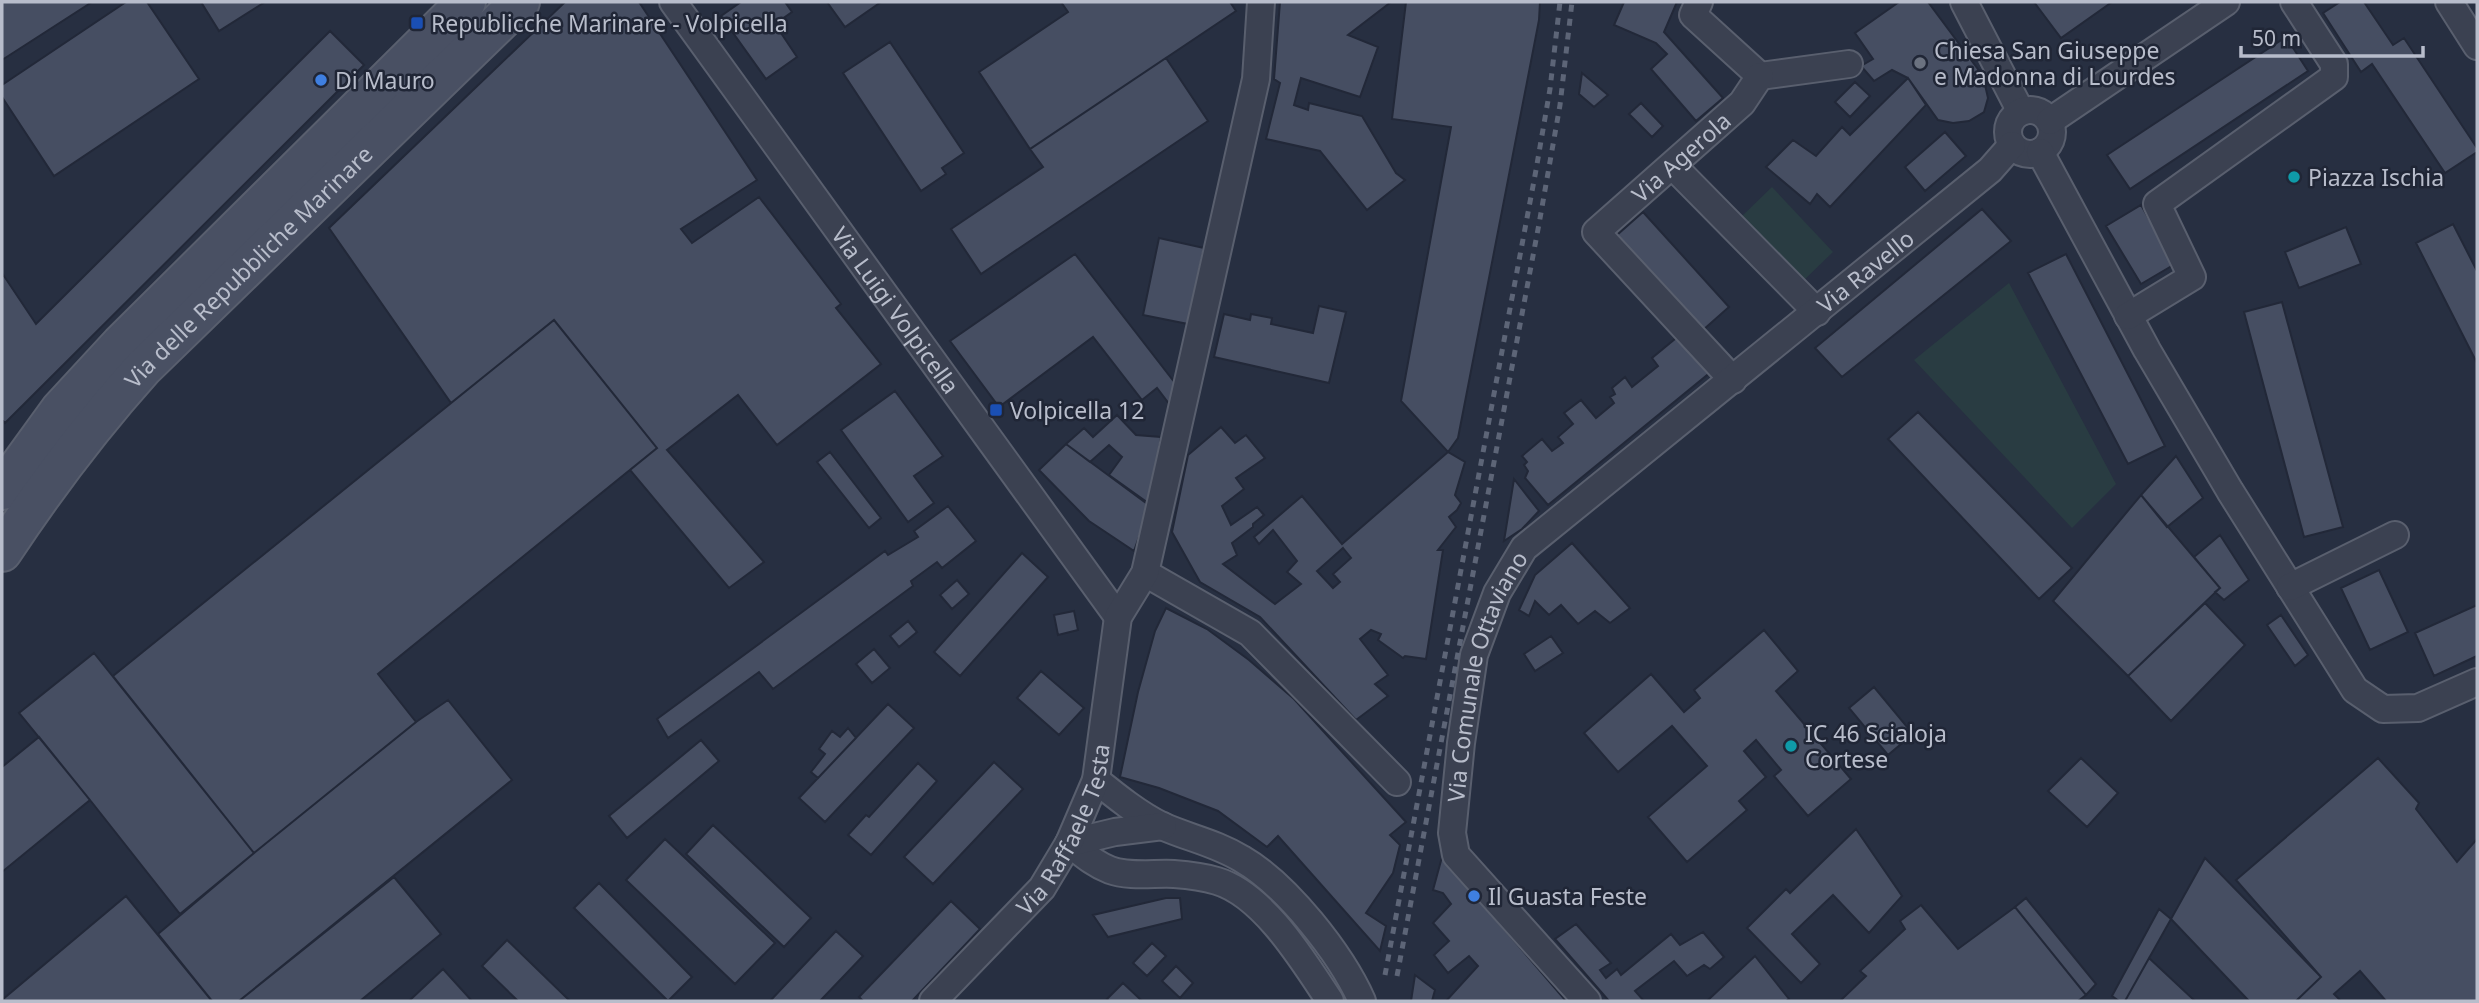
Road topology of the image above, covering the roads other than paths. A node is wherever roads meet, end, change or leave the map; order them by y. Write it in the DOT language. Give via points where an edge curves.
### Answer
graph roads {
  1 [pos="466,2"];
  2 [pos="520,2"];
  3 [pos="673,2"];
  4 [pos="1261,2"];
  5 [pos="1699,2"];
  6 [pos="1964,2"];
  7 [pos="2226,2"];
  8 [pos="2294,2"];
  9 [pos="2449,2"];
  10 [pos="2477,46"];
  11 [pos="1849,64"];
  12 [pos="1760,76"];
  13 [pos="2021,111"];
  14 [pos="2050,121"];
  15 [pos="2012,145"];
  16 [pos="2040,152"];
  17 [pos="1672,166"];
  18 [pos="1817,312"];
  19 [pos="2128,316"];
  20 [pos="1723,387"];
  21 [pos="2,490"];
  22 [pos="2395,535"];
  23 [pos="2,552"];
  24 [pos="1145,573"];
  25 [pos="2290,587"];
  26 [pos="1118,617"];
  27 [pos="2477,682"];
  28 [pos="1096,780"];
  29 [pos="1396,782"];
  30 [pos="1163,826"];
  31 [pos="1069,843"];
  32 [pos="1345,968"];
  33 [pos="933,1001"];
  34 [pos="1330,1001"];
  35 [pos="1342,1001"];
  36 [pos="1362,1001"];
  37 [pos="1587,1001"];
  1 -- 21 [label="main road, Via delle Repubbliche Marinare" via="121,344 60,410"];
  2 -- 23 [label="main road, Via delle Repubbliche Marinare" via="143,368 56,473"];
  3 -- 26 [label="street, Via Luigi Volpicella"];
  4 -- 24 [label="street" via="1256,79"];
  5 -- 12 [label="street" via="1693,15"];
  6 -- 13 [label="street"];
  7 -- 14 [label="street"];
  8 -- 19 [label="street" via="2333,64 2334,77 2157,204 2192,277"];
  9 -- 10 [label="street"];
  11 -- 12 [label="street"];
  12 -- 17 [label="street, Via Agerola" via="1742,103"];
  13 -- 14 [label="street" via="2036,110"];
  13 -- 15 [label="street" via="2009,126"];
  14 -- 16 [label="street" via="2051,140"];
  15 -- 16 [label="street" via="2026,154"];
  15 -- 18 [label="street, Via Ravello" via="1990,170"];
  16 -- 19 [label="street"];
  17 -- 18 [label="street"];
  17 -- 20 [label="street, Via Agerola" via="1596,232"];
  18 -- 20 [label="street, Via Ravello"];
  19 -- 25 [label="street"];
  20 -- 37 [label="street, Via Comunale Ottaviano" via="1524,548 1497,593 1474,655 1455,791 1452,833 1456,855"];
  22 -- 25 [label="street"];
  24 -- 26 [label="street"];
  24 -- 29 [label="street" via="1250,633"];
  25 -- 27 [label="street" via="2355,690 2383,709 2418,708"];
  26 -- 28 [label="street, Via Raffaele Testa"];
  28 -- 30 [label="street"];
  28 -- 31 [label="street, Via Raffaele Testa"];
  30 -- 31 [label="street"];
  30 -- 32 [label="street" via="1244,860 1314,926"];
  31 -- 33 [label="street, Via Raffaele Testa" via="1042,888"];
  31 -- 34 [label="street" via="1112,871 1219,881 1250,898 1294,946"];
  32 -- 35 [label="street"];
  32 -- 36 [label="street"];
}
